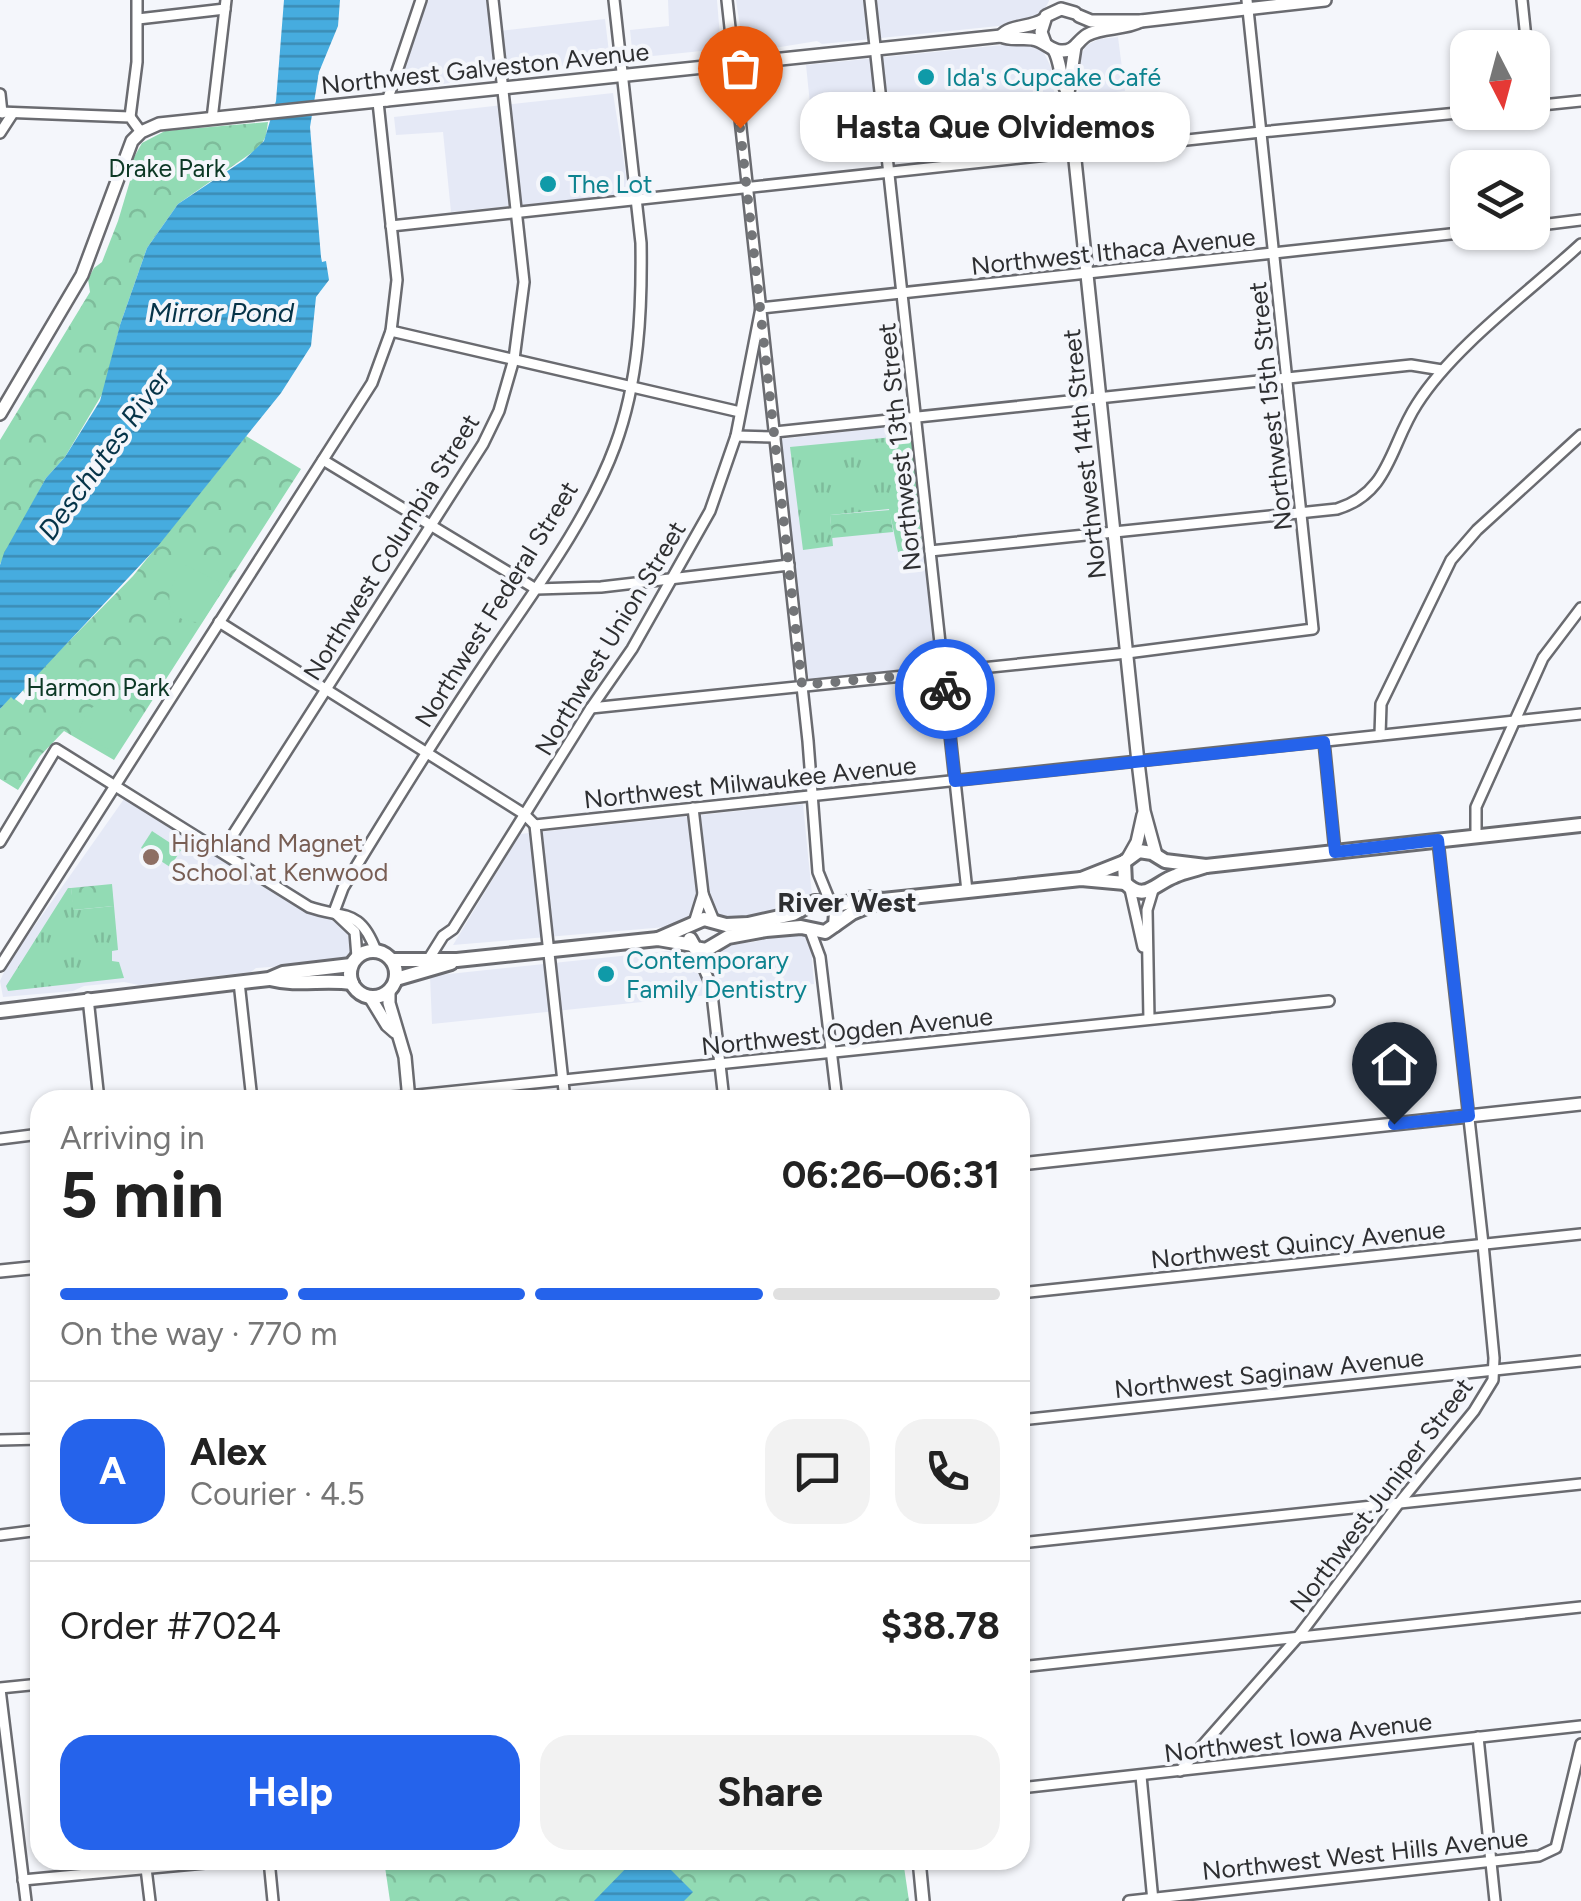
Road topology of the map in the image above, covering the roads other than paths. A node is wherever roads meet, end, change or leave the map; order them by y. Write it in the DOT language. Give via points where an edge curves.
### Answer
graph roads {
  1 [pos="137,0"];
  2 [pos="421,0"];
  3 [pos="492,0"];
  4 [pos="614,0"];
  5 [pos="728,0"];
  6 [pos="870,0"];
  7 [pos="1065,0"];
  8 [pos="1325,0"];
  9 [pos="1522,0"];
  10 [pos="225,5"];
  11 [pos="1247,5"];
  12 [pos="1048,11"];
  13 [pos="1077,14"];
  14 [pos="138,19"];
  15 [pos="1141,21"];
  16 [pos="1525,30"];
  17 [pos="1001,36"];
  18 [pos="1078,43"];
  19 [pos="1050,46"];
  20 [pos="876,49"];
  21 [pos="734,64"];
  22 [pos="622,76"];
  23 [pos="503,88"];
  24 [pos="1068,93"];
  25 [pos="0,94"];
  26 [pos="383,101"];
  27 [pos="1581,101"];
  28 [pos="1550,103"];
  29 [pos="5,113"];
  30 [pos="1450,114"];
  31 [pos="130,117"];
  32 [pos="212,119"];
  33 [pos="141,132"];
  34 [pos="1261,132"];
  35 [pos="0,133"];
  36 [pos="1074,153"];
  37 [pos="889,174"];
  38 [pos="747,187"];
  39 [pos="636,200"];
  40 [pos="515,212"];
  41 [pos="1581,220"];
  42 [pos="1550,224"];
  43 [pos="391,226"];
  44 [pos="1450,234"];
  45 [pos="1581,244"];
  46 [pos="1274,253"];
  47 [pos="1088,274"];
  48 [pos="902,294"];
  49 [pos="761,308"];
  50 [pos="390,331"];
  51 [pos="514,359"];
  52 [pos="1442,370"];
  53 [pos="1287,378"];
  54 [pos="631,386"];
  55 [pos="1100,398"];
  56 [pos="2,408"];
  57 [pos="740,412"];
  58 [pos="916,418"];
  59 [pos="775,434"];
  60 [pos="1581,435"];
  61 [pos="736,436"];
  62 [pos="324,460"];
  63 [pos="1301,510"];
  64 [pos="432,526"];
  65 [pos="1114,531"];
  66 [pos="930,551"];
  67 [pos="789,565"];
  68 [pos="674,579"];
  69 [pos="536,589"];
  70 [pos="1581,608"];
  71 [pos="219,622"];
  72 [pos="1128,653"];
  73 [pos="943,672"];
  74 [pos="802,685"];
  75 [pos="325,690"];
  76 [pos="591,708"];
  77 [pos="1581,714"];
  78 [pos="1516,721"];
  79 [pos="1380,735"];
  80 [pos="1324,742"];
  81 [pos="425,754"];
  82 [pos="1138,762"];
  83 [pos="955,781"];
  84 [pos="117,784"];
  85 [pos="812,795"];
  86 [pos="693,808"];
  87 [pos="1144,811"];
  88 [pos="524,814"];
  89 [pos="535,825"];
  90 [pos="1581,825"];
  91 [pos="1476,836"];
  92 [pos="1438,840"];
  93 [pos="0,842"];
  94 [pos="222,852"];
  95 [pos="1335,852"];
  96 [pos="1158,857"];
  97 [pos="1126,860"];
  98 [pos="1206,866"];
  99 [pos="1080,879"];
  100 [pos="821,880"];
  101 [pos="1127,885"];
  102 [pos="1157,886"];
  103 [pos="967,890"];
  104 [pos="703,894"];
  105 [pos="883,900"];
  106 [pos="831,904"];
  107 [pos="806,906"];
  108 [pos="334,912"];
  109 [pos="716,922"];
  110 [pos="693,925"];
  111 [pos="832,927"];
  112 [pos="808,929"];
  113 [pos="658,939"];
  114 [pos="717,944"];
  115 [pos="694,947"];
  116 [pos="376,950"];
  117 [pos="549,950"];
  118 [pos="1145,954"];
  119 [pos="820,957"];
  120 [pos="392,960"];
  121 [pos="428,960"];
  122 [pos="458,960"];
  123 [pos="354,961"];
  124 [pos="0,966"];
  125 [pos="706,971"];
  126 [pos="270,979"];
  127 [pos="239,982"];
  128 [pos="352,983"];
  129 [pos="393,985"];
  130 [pos="370,997"];
  131 [pos="88,998"];
  132 [pos="1330,1001"];
  133 [pos="0,1007"];
  134 [pos="1150,1019"];
  135 [pos="396,1032"];
  136 [pos="832,1053"];
  137 [pos="720,1064"];
  138 [pos="563,1080"];
  139 [pos="97,1090"];
  140 [pos="251,1090"];
  141 [pos="408,1090"];
  142 [pos="477,1090"];
  143 [pos="564,1090"];
  144 [pos="723,1090"];
  145 [pos="836,1090"];
  146 [pos="1581,1104"];
  147 [pos="1469,1116"];
  148 [pos="30,1135"];
  149 [pos="0,1139"];
  150 [pos="1030,1163"];
  151 [pos="1581,1234"];
  152 [pos="1483,1244"];
  153 [pos="30,1267"];
  154 [pos="0,1271"];
  155 [pos="1030,1292"];
  156 [pos="1581,1361"];
  157 [pos="1494,1370"];
  158 [pos="1030,1419"];
  159 [pos="30,1439"];
  160 [pos="0,1440"];
  161 [pos="1581,1484"];
  162 [pos="1398,1504"];
  163 [pos="30,1531"];
  164 [pos="0,1534"];
  165 [pos="1030,1543"];
  166 [pos="1581,1607"];
  167 [pos="1298,1637"];
  168 [pos="1030,1667"];
  169 [pos="30,1685"];
  170 [pos="0,1689"];
  171 [pos="1581,1726"];
  172 [pos="1478,1736"];
  173 [pos="1581,1744"];
  174 [pos="1180,1770"];
  175 [pos="1141,1776"];
  176 [pos="4,1779"];
  177 [pos="1030,1787"];
  178 [pos="1491,1861"];
  179 [pos="99,1870"];
  180 [pos="146,1870"];
  181 [pos="270,1870"];
  182 [pos="919,1870"];
  183 [pos="23,1880"];
  184 [pos="1153,1900"];
  185 [pos="26,1901"];
  186 [pos="150,1901"];
  187 [pos="274,1901"];
  188 [pos="923,1901"];
  189 [pos="1130,1901"];
  190 [pos="1495,1901"];
  1 -- 14 [label="street"];
  2 -- 26 [label="street"];
  3 -- 23 [label="street, Northwest Columbia Street"];
  4 -- 22 [label="street, Northwest Federal Street"];
  5 -- 21 [label="street"];
  6 -- 20 [label="street, Northwest 13th Street"];
  7 -- 13 [label="street"];
  8 -- 11 [label="street"];
  9 -- 16 [label="street"];
  10 -- 14 [label="street"];
  10 -- 32 [label="street"];
  11 -- 15 [label="street"];
  11 -- 34 [label="street, Northwest 15th Street"];
  12 -- 13 [label="street"];
  12 -- 17 [label="street, Northwest Galveston Avenue" via="1034,25"];
  12 -- 19 [label="street" via="1041,32"];
  13 -- 15 [label="street"];
  13 -- 18 [label="street" via="1084,27"];
  14 -- 31 [label="street"];
  15 -- 18 [label="street" via="1090,33"];
  17 -- 19 [label="street, Northwest Galveston Avenue"];
  17 -- 20 [label="street, Northwest Galveston Avenue"];
  18 -- 19 [label="street" via="1064,52"];
  18 -- 24 [label="street, Northwest 14th Street"];
  19 -- 24 [label="street, Northwest 14th Street"];
  20 -- 21 [label="street, Northwest Galveston Avenue"];
  20 -- 37 [label="street, Northwest 13th Street"];
  21 -- 22 [label="street, Northwest Galveston Avenue"];
  21 -- 38 [label="street"];
  22 -- 23 [label="street, Northwest Galveston Avenue"];
  22 -- 39 [label="street, Northwest Federal Street"];
  23 -- 26 [label="street, Northwest Galveston Avenue"];
  23 -- 40 [label="street, Northwest Columbia Street"];
  24 -- 36 [label="street, Northwest 14th Street"];
  25 -- 29 [label="street"];
  26 -- 32 [label="street, Northwest Galveston Avenue"];
  26 -- 43 [label="street"];
  27 -- 28 [label="street"];
  29 -- 31 [label="street"];
  29 -- 35 [label="street"];
  30 -- 34 [label="street"];
  31 -- 33 [label="street"];
  32 -- 33 [label="street, Northwest Galveston Avenue"];
  33 -- 56 [label="street" via="127,151 82,275"];
  34 -- 36 [label="street"];
  34 -- 46 [label="street, Northwest 15th Street"];
  36 -- 37 [label="street"];
  36 -- 47 [label="street, Northwest 14th Street"];
  37 -- 38 [label="street"];
  37 -- 48 [label="street, Northwest 13th Street"];
  38 -- 39 [label="street"];
  38 -- 49 [label="street"];
  39 -- 40 [label="street"];
  39 -- 54 [label="street, Northwest Federal Street" via="642,283"];
  40 -- 43 [label="street"];
  40 -- 51 [label="street, Northwest Columbia Street" via="524,282"];
  41 -- 42 [label="street"];
  43 -- 50 [label="street" via="396,280"];
  44 -- 46 [label="street, Northwest Ithaca Avenue"];
  45 -- 52 [label="street"];
  46 -- 47 [label="street, Northwest Ithaca Avenue"];
  46 -- 53 [label="street, Northwest 15th Street"];
  47 -- 48 [label="street, Northwest Ithaca Avenue"];
  47 -- 55 [label="street, Northwest 14th Street"];
  48 -- 49 [label="street, Northwest Ithaca Avenue"];
  48 -- 58 [label="street, Northwest 13th Street"];
  49 -- 57 [label="street, Northwest Union Street"];
  49 -- 59 [label="street"];
  50 -- 51 [label="street"];
  50 -- 62 [label="street" via="372,383"];
  51 -- 54 [label="street"];
  51 -- 64 [label="street, Northwest Columbia Street" via="484,444"];
  52 -- 53 [label="street" via="1411,364"];
  52 -- 63 [label="street" via="1368,495 1337,508"];
  53 -- 55 [label="street"];
  53 -- 63 [label="street, Northwest 15th Street"];
  54 -- 57 [label="street"];
  54 -- 69 [label="street, Northwest Federal Street" via="614,447"];
  55 -- 58 [label="street"];
  55 -- 65 [label="street, Northwest 14th Street"];
  57 -- 61 [label="street, Northwest Union Street"];
  58 -- 59 [label="street"];
  58 -- 66 [label="street, Northwest 13th Street"];
  59 -- 61 [label="street"];
  59 -- 67 [label="street"];
  60 -- 79 [label="street" via="1451,560 1381,704"];
  61 -- 68 [label="street, Northwest Union Street" via="710,511"];
  62 -- 64 [label="street"];
  62 -- 71 [label="street"];
  63 -- 65 [label="street"];
  63 -- 72 [label="street, Northwest 15th Street" via="1313,629"];
  64 -- 69 [label="street"];
  64 -- 75 [label="street, Northwest Columbia Street"];
  65 -- 66 [label="street"];
  65 -- 72 [label="street, Northwest 14th Street"];
  66 -- 73 [label="street, Northwest 13th Street"];
  67 -- 68 [label="street"];
  67 -- 74 [label="street"];
  68 -- 69 [label="street"];
  68 -- 76 [label="street, Northwest Union Street"];
  69 -- 81 [label="street, Northwest Federal Street"];
  70 -- 78 [label="street" via="1543,658"];
  71 -- 75 [label="street"];
  71 -- 84 [label="street"];
  72 -- 73 [label="street"];
  72 -- 82 [label="street, Northwest 14th Street"];
  73 -- 74 [label="street"];
  73 -- 83 [label="street, Northwest 13th Street"];
  74 -- 76 [label="street"];
  74 -- 85 [label="street"];
  75 -- 81 [label="street"];
  75 -- 94 [label="street, Northwest Columbia Street"];
  76 -- 88 [label="street, Northwest Union Street"];
  77 -- 78 [label="street, Northwest Milwaukee Avenue"];
  78 -- 79 [label="street, Northwest Milwaukee Avenue"];
  78 -- 91 [label="street" via="1476,806"];
  79 -- 80 [label="street, Northwest Milwaukee Avenue"];
  80 -- 82 [label="street, Northwest Milwaukee Avenue"];
  80 -- 95 [label="street"];
  81 -- 88 [label="street"];
  81 -- 108 [label="street, Northwest Federal Street"];
  82 -- 83 [label="street, Northwest Milwaukee Avenue"];
  82 -- 87 [label="street, Northwest 14th Street"];
  83 -- 85 [label="street, Northwest Milwaukee Avenue"];
  83 -- 103 [label="street, Northwest 13th Street"];
  84 -- 93 [label="street" via="56,748"];
  84 -- 94 [label="street"];
  84 -- 124 [label="street"];
  85 -- 86 [label="street, Northwest Milwaukee Avenue"];
  85 -- 100 [label="street"];
  86 -- 89 [label="street, Northwest Milwaukee Avenue"];
  86 -- 104 [label="street"];
  87 -- 96 [label="street, Northwest 14th Street"];
  87 -- 97 [label="street, Northwest 14th Street"];
  88 -- 89 [label="street"];
  88 -- 121 [label="street, Northwest Union Street"];
  89 -- 117 [label="street"];
  90 -- 91 [label="main road"];
  91 -- 92 [label="main road"];
  92 -- 95 [label="main road"];
  92 -- 147 [label="street, Northwest Juniper Street"];
  94 -- 108 [label="street" via="309,908"];
  95 -- 98 [label="main road"];
  96 -- 97 [label="main road" via="1139,852"];
  96 -- 98 [label="main road"];
  96 -- 102 [label="main road" via="1164,871"];
  97 -- 99 [label="main road"];
  97 -- 101 [label="main road"];
  98 -- 102 [label="main road"];
  99 -- 101 [label="main road"];
  99 -- 103 [label="main road"];
  100 -- 106 [label="street"];
  100 -- 107 [label="street"];
  101 -- 102 [label="main road" via="1140,892"];
  101 -- 118 [label="street"];
  102 -- 118 [label="street" via="1146,910"];
  103 -- 105 [label="main road"];
  104 -- 109 [label="street"];
  104 -- 110 [label="street"];
  105 -- 106 [label="main road"];
  105 -- 111 [label="main road"];
  106 -- 107 [label="main road"];
  106 -- 111 [label="main road"];
  107 -- 109 [label="main road" via="766,921"];
  108 -- 116 [label="street" via="360,922"];
  108 -- 123 [label="street" via="355,932"];
  109 -- 110 [label="main road"];
  110 -- 113 [label="main road"];
  110 -- 115 [label="main road"];
  111 -- 112 [label="main road"];
  111 -- 119 [label="street"];
  112 -- 114 [label="main road" via="766,930"];
  112 -- 119 [label="street"];
  113 -- 115 [label="main road"];
  113 -- 117 [label="main road"];
  114 -- 115 [label="main road"];
  114 -- 125 [label="street"];
  115 -- 125 [label="street"];
  116 -- 120 [label="main road"];
  116 -- 123 [label="main road"];
  117 -- 122 [label="main road"];
  117 -- 138 [label="street"];
  118 -- 134 [label="street"];
  119 -- 136 [label="street"];
  120 -- 121 [label="main road"];
  120 -- 129 [label="main road"];
  121 -- 122 [label="main road"];
  122 -- 129 [label="main road"];
  123 -- 126 [label="main road"];
  123 -- 128 [label="main road"];
  125 -- 137 [label="street"];
  126 -- 127 [label="main road"];
  126 -- 128 [label="main road"];
  127 -- 131 [label="main road"];
  127 -- 140 [label="street"];
  128 -- 130 [label="main road"];
  129 -- 130 [label="main road"];
  129 -- 135 [label="street"];
  130 -- 135 [label="street"];
  131 -- 133 [label="main road"];
  131 -- 139 [label="street"];
  132 -- 134 [label="street, Northwest Ogden Avenue"];
  134 -- 136 [label="street, Northwest Ogden Avenue"];
  135 -- 141 [label="street"];
  136 -- 137 [label="street, Northwest Ogden Avenue"];
  136 -- 145 [label="street"];
  137 -- 138 [label="street, Northwest Ogden Avenue"];
  137 -- 144 [label="street"];
  138 -- 142 [label="street, Northwest Ogden Avenue"];
  138 -- 143 [label="street"];
  146 -- 147 [label="street"];
  147 -- 150 [label="street"];
  147 -- 152 [label="street, Northwest Juniper Street"];
  148 -- 149 [label="street"];
  151 -- 152 [label="street, Northwest Quincy Avenue"];
  152 -- 155 [label="street, Northwest Quincy Avenue"];
  152 -- 157 [label="street, Northwest Juniper Street"];
  153 -- 154 [label="street"];
  156 -- 157 [label="street, Northwest Saginaw Avenue"];
  157 -- 158 [label="street, Northwest Saginaw Avenue"];
  157 -- 162 [label="street, Northwest Juniper Street" via="1488,1393"];
  159 -- 160 [label="street"];
  161 -- 162 [label="street"];
  162 -- 165 [label="street"];
  162 -- 167 [label="street, Northwest Juniper Street"];
  163 -- 164 [label="street"];
  166 -- 167 [label="street"];
  167 -- 168 [label="street"];
  167 -- 174 [label="street, Northwest Juniper Street"];
  169 -- 170 [label="street"];
  170 -- 176 [label="street"];
  171 -- 172 [label="street, Northwest Iowa Avenue"];
  172 -- 174 [label="street, Northwest Iowa Avenue"];
  172 -- 178 [label="street"];
  173 -- 178 [label="street, Northwest West Hills Avenue" via="1556,1848"];
  174 -- 175 [label="street, Northwest Iowa Avenue"];
  175 -- 177 [label="street, Northwest Iowa Avenue"];
  175 -- 184 [label="street"];
  176 -- 183 [label="street"];
  178 -- 184 [label="street, Northwest West Hills Avenue"];
  178 -- 190 [label="street"];
  179 -- 183 [label="street"];
  180 -- 186 [label="street"];
  181 -- 187 [label="street"];
  182 -- 188 [label="street"];
  183 -- 185 [label="street"];
  184 -- 189 [label="street, Northwest West Hills Avenue"];
}
